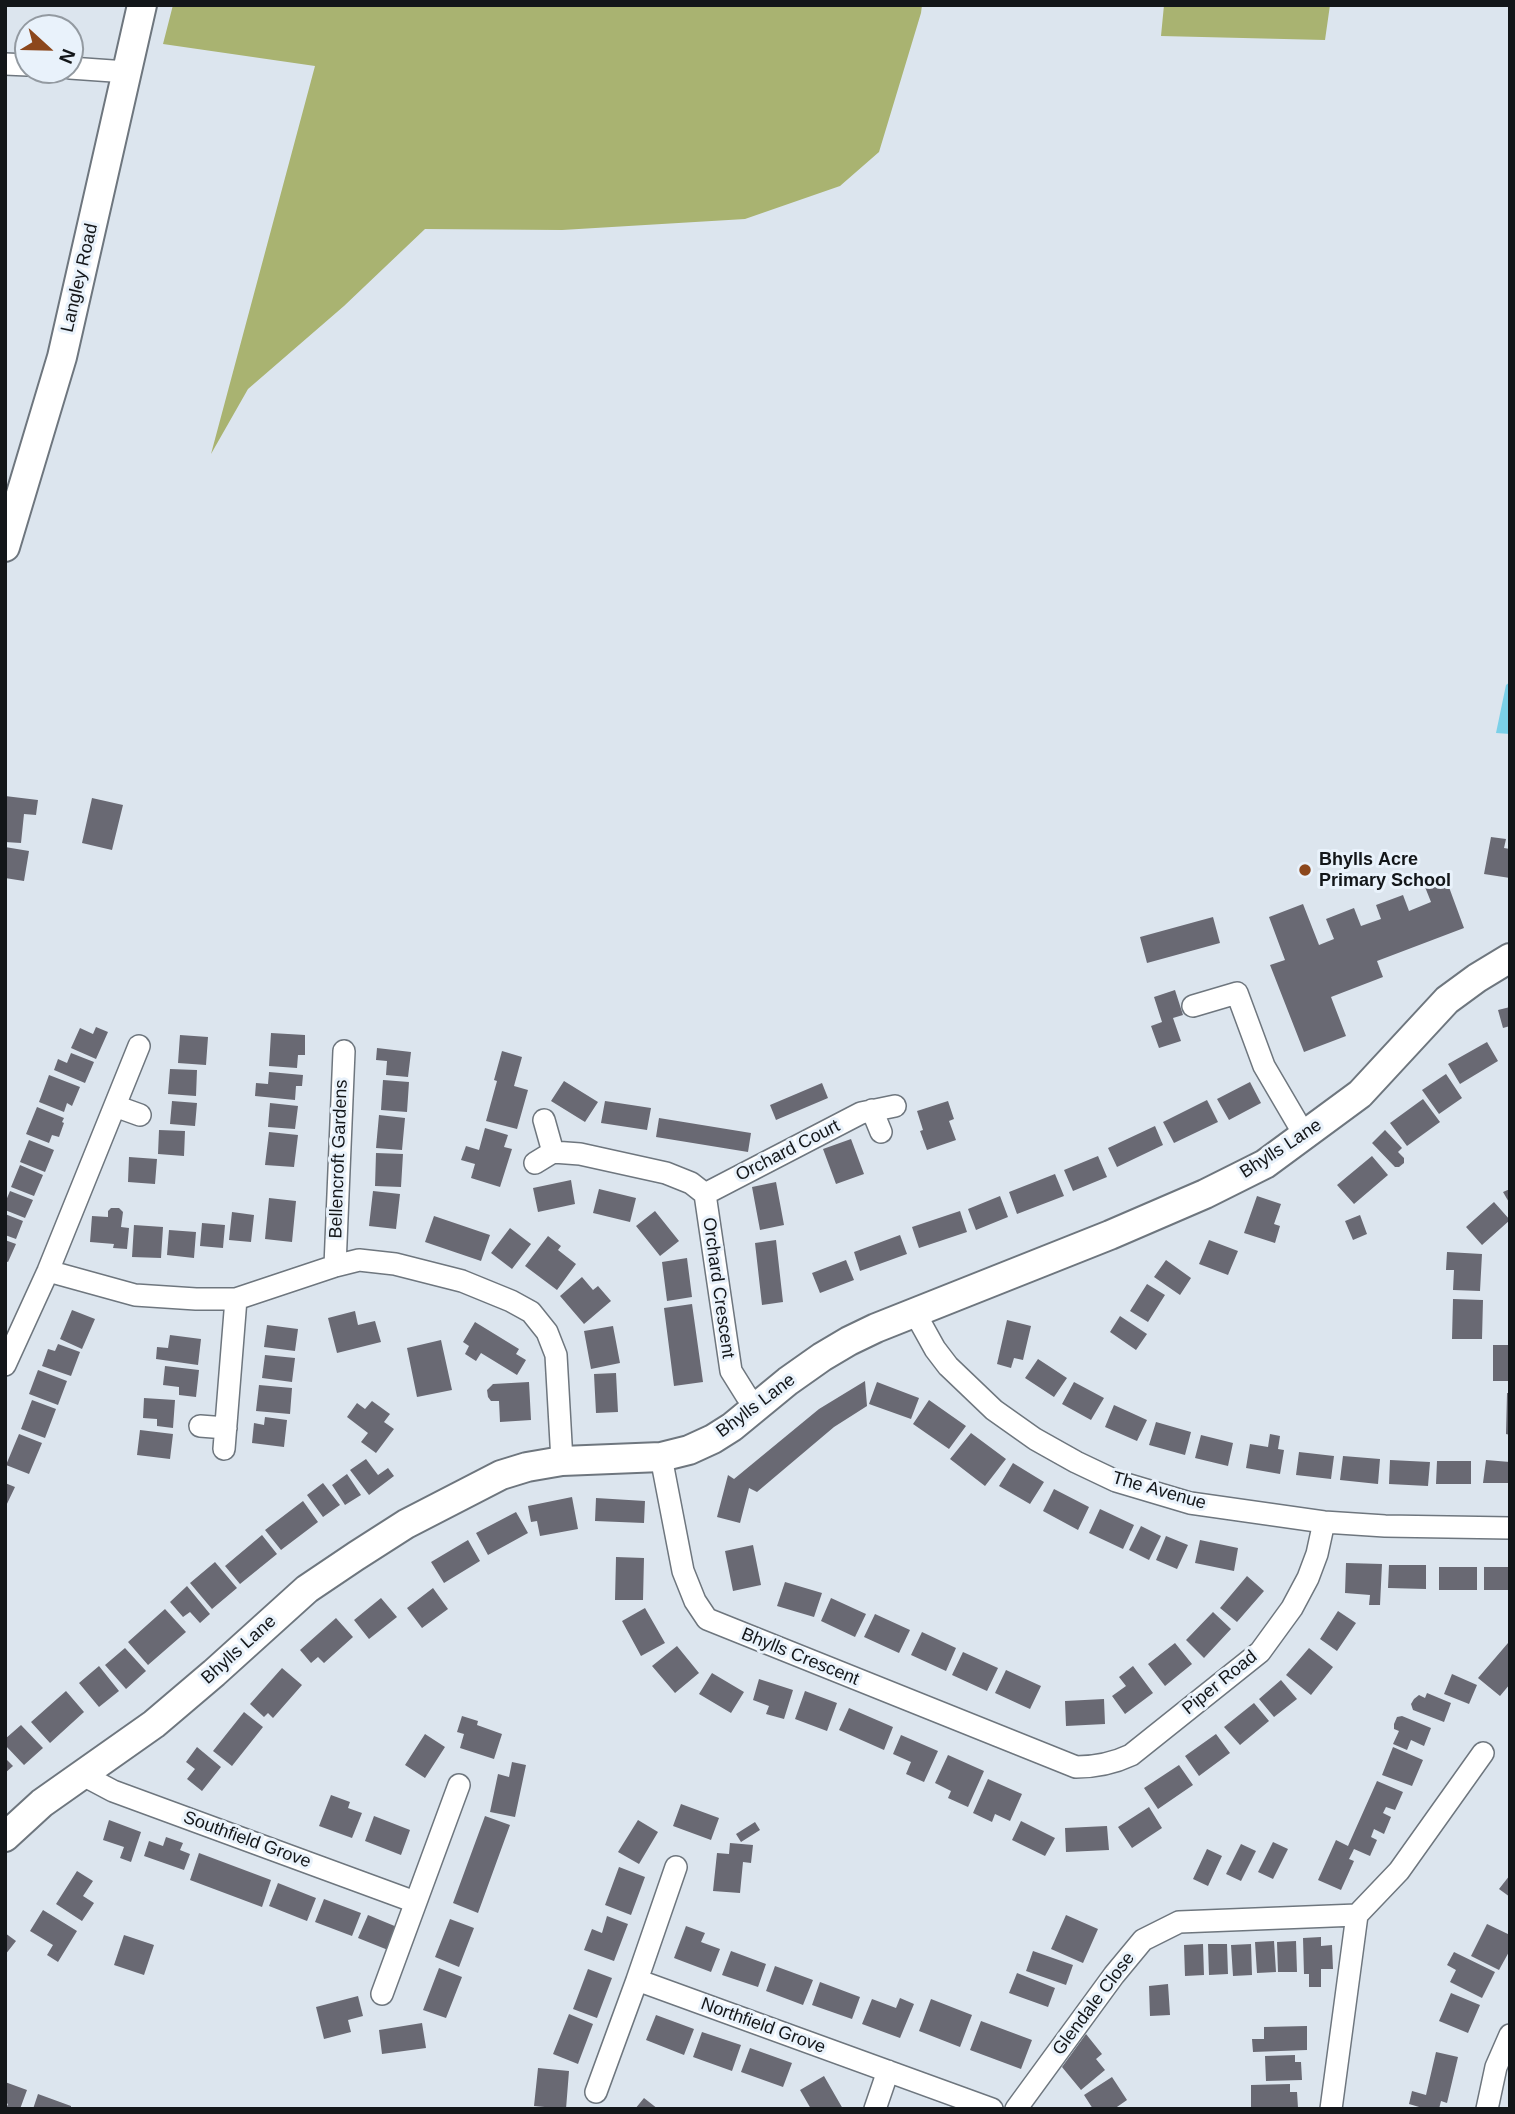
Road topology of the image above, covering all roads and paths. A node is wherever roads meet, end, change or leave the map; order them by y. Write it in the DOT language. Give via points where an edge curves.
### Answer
graph roads {
  1 [pos="142,5"];
  2 [pos="84,69"];
  3 [pos="127,72"];
  4 [pos="5,547"];
  5 [pos="1510,958"];
  6 [pos="1193,1006"];
  7 [pos="139,1046"];
  8 [pos="344,1051"];
  9 [pos="115,1106"];
  10 [pos="895,1106"];
  11 [pos="872,1110"];
  12 [pos="140,1115"];
  13 [pos="544,1120"];
  14 [pos="881,1132"];
  15 [pos="1305,1136"];
  16 [pos="705,1194"];
  17 [pos="335,1266"];
  18 [pos="48,1271"];
  19 [pos="236,1299"];
  20 [pos="915,1312"];
  21 [pos="5,1365"];
  22 [pos="756,1406"];
  23 [pos="200,1426"];
  24 [pos="661,1457"];
  25 [pos="562,1461"];
  26 [pos="1324,1522"];
  27 [pos="1510,1528"];
  28 [pos="1483,1753"];
  29 [pos="1052,1758"];
  30 [pos="81,1774"];
  31 [pos="459,1785"];
  32 [pos="5,1836"];
  33 [pos="676,1867"];
  34 [pos="415,1902"];
  35 [pos="1357,1915"];
  36 [pos="637,1980"];
  37 [pos="382,1994"];
  38 [pos="1510,2035"];
  39 [pos="888,2071"];
  40 [pos="596,2092"];
  41 [pos="875,2109"];
  42 [pos="992,2109"];
  43 [pos="1016,2109"];
  44 [pos="1331,2109"];
  45 [pos="1487,2109"];
  1 -- 3 [label="street, Langley Road"];
  2 -- 3 [label="street"];
  3 -- 4 [label="street, Langley Road" via="62,357"];
  5 -- 15 [label="street, Bhylls Lane" via="1447,1000 1360,1094"];
  6 -- 15 [label="street" via="1237,993 1264,1066"];
  7 -- 9 [label="street"];
  8 -- 17 [label="street, Bellencroft Gardens"];
  9 -- 12 [label="street"];
  9 -- 18 [label="street"];
  10 -- 11 [label="street, Orchard Court"];
  11 -- 14 [label="street"];
  11 -- 16 [label="street, Orchard Court"];
  13 -- 16 [label="street, Orchard Crescent" via="544,1158 580,1154 666,1173"];
  15 -- 20 [label="street, Bhylls Lane" via="1265,1164 1205,1194"];
  16 -- 22 [label="street, Orchard Crescent" via="731,1371"];
  17 -- 19 [label="street, Bellencroft Gardens"];
  17 -- 25 [label="street, Bellencroft Gardens" via="359,1261 395,1264 462,1281 531,1312 547,1332 556,1355"];
  18 -- 19 [label="street, Bellencroft Gardens" via="135,1295"];
  18 -- 21 [label="street"];
  19 -- 23 [label="street" via="225,1439"];
  20 -- 22 [label="street, Bhylls Lane" via="849,1341"];
  20 -- 26 [label="street, The Avenue" via="935,1349 964,1384 1035,1439 1076,1462 1116,1481 1190,1503"];
  22 -- 24 [label="street, Bhylls Lane" via="713,1439"];
  24 -- 25 [label="street, Bhylls Lane"];
  24 -- 29 [label="street, Bhylls Crescent" via="683,1572 707,1619"];
  25 -- 30 [label="street, Bhylls Lane" via="501,1475 406,1524 356,1556 307,1589 154,1724"];
  26 -- 27 [label="street, The Avenue"];
  26 -- 29 [label="street, Piper Road" via="1308,1578 1260,1651 1131,1755 1094,1767 1076,1767"];
  28 -- 35 [label="street" via="1399,1871"];
  30 -- 32 [label="street, Bhylls Lane"];
  30 -- 34 [label="street, Southfield Grove" via="113,1791"];
  31 -- 34 [label="street"];
  33 -- 36 [label="street"];
  34 -- 37 [label="street"];
  35 -- 43 [label="street, Glendale Close" via="1179,1922 1143,1940"];
  35 -- 44 [label="street"];
  36 -- 39 [label="street, Northfield Grove"];
  36 -- 40 [label="street"];
  38 -- 45 [label="street" via="1496,2067"];
  39 -- 41 [label="street"];
  39 -- 42 [label="street, Northfield Grove"];
}
